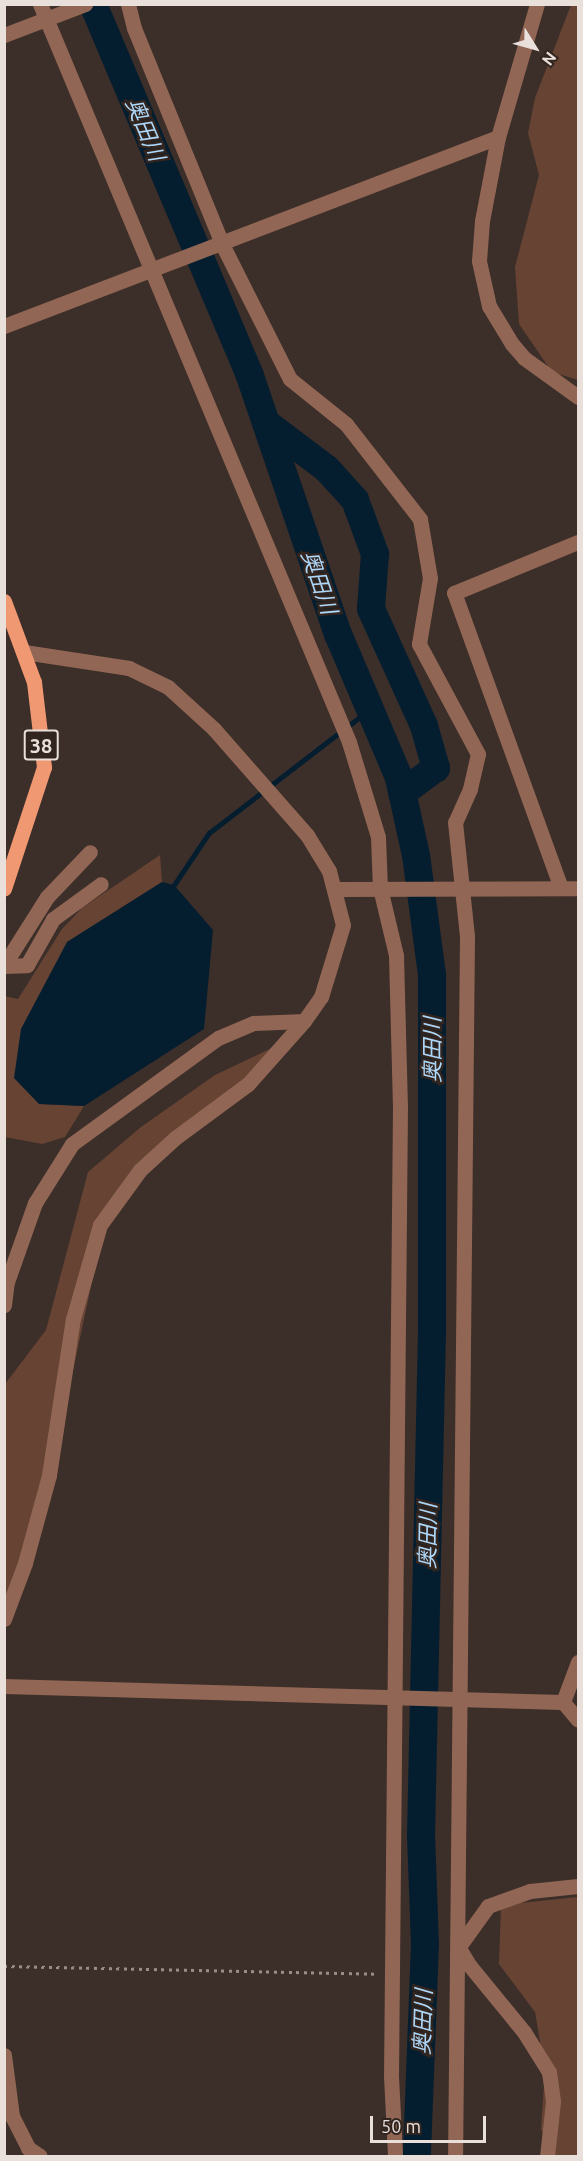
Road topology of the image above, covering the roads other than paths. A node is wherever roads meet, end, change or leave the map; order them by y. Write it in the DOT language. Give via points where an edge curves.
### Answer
graph roads {
  1 [pos="40,4"];
  2 [pos="85,4"];
  3 [pos="128,4"];
  4 [pos="537,4"];
  5 [pos="46,20"];
  6 [pos="4,35"];
  7 [pos="498,138"];
  8 [pos="222,244"];
  9 [pos="150,270"];
  10 [pos="4,326"];
  11 [pos="579,397"];
  12 [pos="579,542"];
  13 [pos="4,601"];
  14 [pos="24,652"];
  15 [pos="90,852"];
  16 [pos="101,884"];
  17 [pos="380,888"];
  18 [pos="464,888"];
  19 [pos="561,888"];
  20 [pos="579,888"];
  21 [pos="4,889"];
  22 [pos="335,890"];
  23 [pos="4,966"];
  24 [pos="304,1021"];
  25 [pos="4,1305"];
  26 [pos="4,1619"];
  27 [pos="579,1662"];
  28 [pos="4,1686"];
  29 [pos="394,1695"];
  30 [pos="459,1699"];
  31 [pos="563,1702"];
  32 [pos="579,1720"];
  33 [pos="579,1886"];
  34 [pos="459,1947"];
  35 [pos="4,2055"];
  36 [pos="40,2157"];
  37 [pos="395,2157"];
  38 [pos="455,2157"];
  39 [pos="547,2157"];
  1 -- 5 [label="street"];
  2 -- 5 [label="street"];
  3 -- 8 [label="street" via="134,28"];
  4 -- 7 [label="street"];
  5 -- 6 [label="street"];
  5 -- 9 [label="street"];
  7 -- 8 [label="street"];
  7 -- 11 [label="street" via="482,221 479,261 489,306 524,358"];
  8 -- 9 [label="street"];
  8 -- 18 [label="street" via="290,379 346,424 420,519 430,578 419,644 478,754 470,789 454,822"];
  9 -- 10 [label="street"];
  9 -- 17 [label="street" via="349,742 378,837"];
  12 -- 19 [label="street" via="454,593"];
  13 -- 14 [label="main road, 38"];
  14 -- 21 [label="main road, 38" via="34,682 44,767"];
  14 -- 22 [label="street" via="129,668 168,687 214,729 307,835 329,871"];
  15 -- 23 [label="street" via="47,897"];
  16 -- 23 [label="street" via="53,919 27,965"];
  17 -- 18 [label="street"];
  17 -- 22 [label="street"];
  17 -- 29 [label="street" via="396,955 399,1106"];
  18 -- 19 [label="street"];
  18 -- 30 [label="street" via="465,1277"];
  19 -- 20 [label="street"];
  22 -- 24 [label="street" via="342,925 338,943 321,997"];
  24 -- 25 [label="street" via="254,1023 218,1038 72,1144 35,1203 7,1282"];
  24 -- 26 [label="street" via="248,1084 175,1138 140,1170 100,1225 73,1319 50,1475 26,1563"];
  27 -- 31 [label="street"];
  28 -- 29 [label="street"];
  29 -- 30 [label="street"];
  29 -- 37 [label="street"];
  30 -- 31 [label="street"];
  30 -- 34 [label="street"];
  31 -- 32 [label="street"];
  33 -- 34 [label="street" via="531,1891 488,1906"];
  34 -- 38 [label="street"];
  34 -- 39 [label="street" via="524,2032 549,2072 553,2102"];
  35 -- 36 [label="street" via="12,2116 28,2148"];
}
